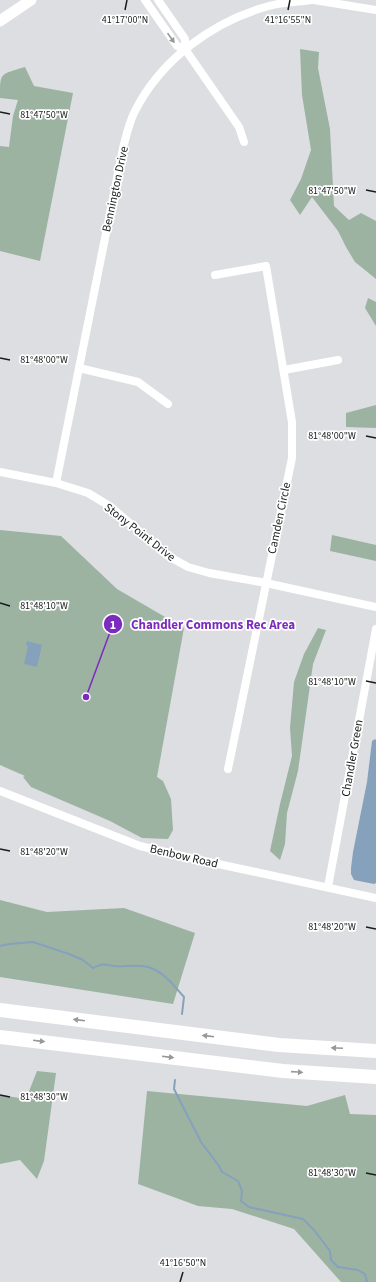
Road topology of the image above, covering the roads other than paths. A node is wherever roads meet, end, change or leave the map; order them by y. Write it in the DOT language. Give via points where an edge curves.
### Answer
graph roads {
  1 [pos="31,0"];
  2 [pos="145,0"];
  3 [pos="158,0"];
  4 [pos="313,0"];
  5 [pos="376,10"];
  6 [pos="0,21"];
  7 [pos="185,49"];
  8 [pos="244,142"];
  9 [pos="215,275"];
  10 [pos="338,360"];
  11 [pos="79,368"];
  12 [pos="284,370"];
  13 [pos="168,404"];
  14 [pos="0,472"];
  15 [pos="56,483"];
  16 [pos="266,583"];
  17 [pos="376,607"];
  18 [pos="376,629"];
  19 [pos="228,769"];
  20 [pos="0,791"];
  21 [pos="328,887"];
  22 [pos="376,898"];
  23 [pos="0,1010"];
  24 [pos="0,1037"];
  25 [pos="376,1051"];
  26 [pos="376,1077"];
  1 -- 6 [label="street"];
  2 -- 7 [label="street, one-way" via="177,46"];
  3 -- 7 [label="street" via="185,40"];
  4 -- 5 [label="street, Bennington Drive"];
  4 -- 7 [label="street, Bennington Drive" via="270,6 230,20"];
  7 -- 8 [label="street" via="239,127"];
  7 -- 11 [label="street, Bennington Drive" via="148,89 133,114 123,148"];
  9 -- 12 [label="street, Camden Circle" via="266,266"];
  10 -- 12 [label="street"];
  11 -- 13 [label="street" via="138,382"];
  11 -- 15 [label="street, Bennington Drive"];
  12 -- 16 [label="street, Camden Circle" via="292,422 292,458"];
  14 -- 15 [label="street, Stony Point Drive"];
  15 -- 16 [label="street, Stony Point Drive" via="88,493 111,507 168,556 188,567"];
  16 -- 17 [label="street, Stony Point Drive"];
  16 -- 19 [label="street, Camden Circle"];
  18 -- 21 [label="street, Chandler Green"];
  20 -- 21 [label="street, Benbow Road" via="140,846"];
  21 -- 22 [label="street, Benbow Road"];
  25 -- 23 [label="highway, one-way" via="279,1045"];
  24 -- 26 [label="highway, one-way" via="283,1071"];
}
